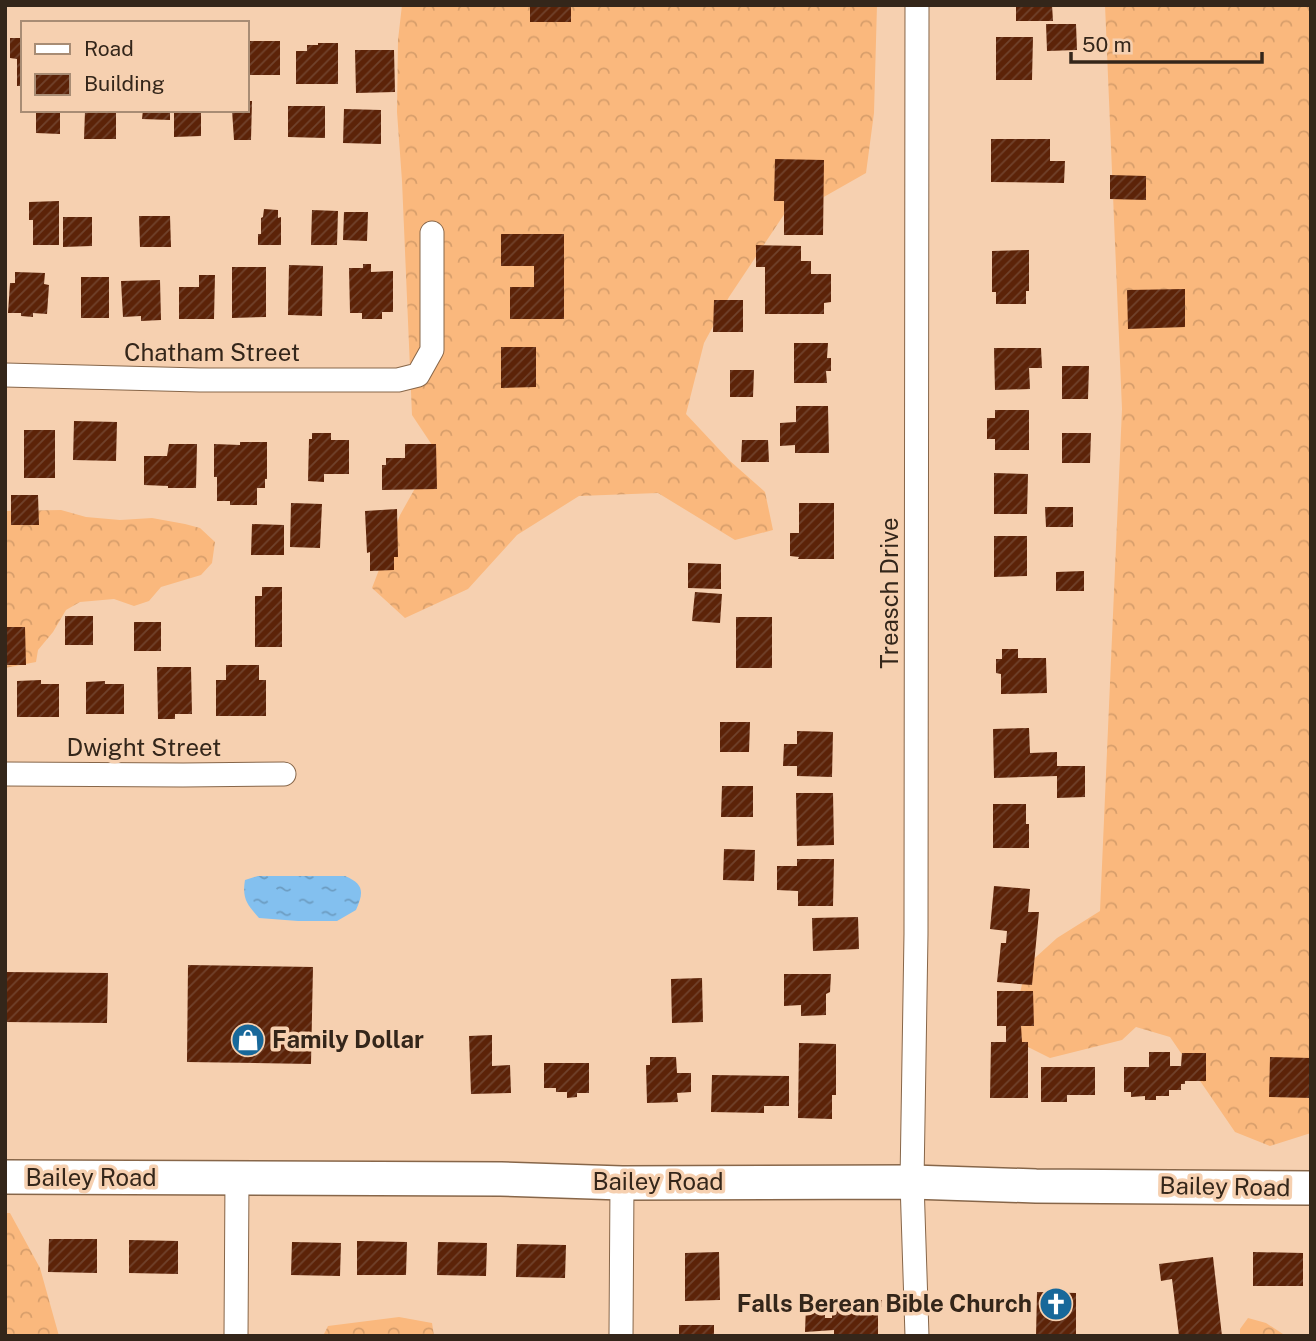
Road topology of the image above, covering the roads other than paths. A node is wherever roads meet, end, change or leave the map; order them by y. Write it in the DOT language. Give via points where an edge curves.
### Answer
graph roads {
  1 [pos="917,5"];
  2 [pos="432,233"];
  3 [pos="5,375"];
  4 [pos="5,774"];
  5 [pos="284,774"];
  6 [pos="5,1177"];
  7 [pos="237,1179"];
  8 [pos="912,1182"];
  9 [pos="622,1183"];
  10 [pos="1311,1188"];
  11 [pos="236,1336"];
  12 [pos="621,1336"];
  13 [pos="917,1336"];
  1 -- 8 [label="street, Treasch Drive"];
  2 -- 3 [label="street, Chatham Street" via="432,351 418,375 398,380"];
  4 -- 5 [label="street, Dwight Street"];
  6 -- 7 [label="street, Bailey Road"];
  7 -- 9 [label="street, Bailey Road"];
  7 -- 11 [label="street"];
  8 -- 9 [label="street, Bailey Road"];
  8 -- 10 [label="street, Bailey Road"];
  8 -- 13 [label="street, Treasch Drive"];
  9 -- 12 [label="street"];
}
